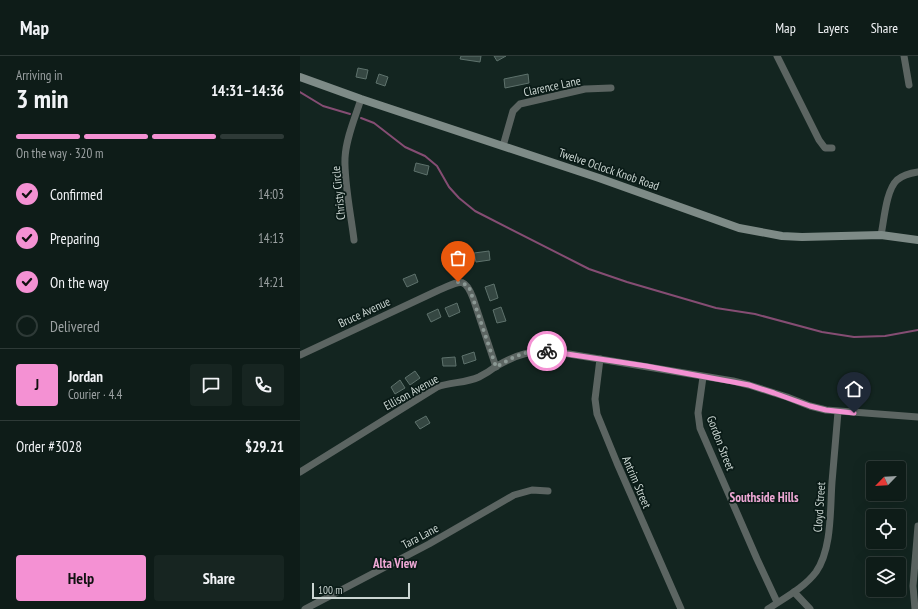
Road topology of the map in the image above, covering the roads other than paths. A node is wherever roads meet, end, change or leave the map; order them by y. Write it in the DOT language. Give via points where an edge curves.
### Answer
graph roads {
  1 [pos="777,56"];
  2 [pos="904,56"];
  3 [pos="300,76"];
  4 [pos="909,85"];
  5 [pos="611,88"];
  6 [pos="361,98"];
  7 [pos="503,146"];
  8 [pos="832,148"];
  9 [pos="918,172"];
  10 [pos="881,235"];
  11 [pos="354,240"];
  12 [pos="918,240"];
  13 [pos="300,354"];
  14 [pos="600,359"];
  15 [pos="496,367"];
  16 [pos="703,377"];
  17 [pos="838,412"];
  18 [pos="918,417"];
  19 [pos="300,472"];
  20 [pos="548,491"];
  21 [pos="918,526"];
  22 [pos="794,592"];
  23 [pos="777,602"];
  24 [pos="304,609"];
  25 [pos="681,609"];
  26 [pos="768,609"];
  27 [pos="810,609"];
  28 [pos="915,609"];
  1 -- 8 [label="street" via="819,140 825,148"];
  2 -- 4 [label="street"];
  3 -- 6 [label="street, Twelve Oclock Knob Road"];
  5 -- 7 [label="street, Clarence Lane" via="585,89 520,104 513,111"];
  6 -- 7 [label="street, Twelve Oclock Knob Road"];
  6 -- 11 [label="street, Christy Circle" via="345,157"];
  7 -- 10 [label="street, Twelve Oclock Knob Road" via="739,228 802,237"];
  9 -- 10 [label="street" via="903,176 894,184"];
  10 -- 12 [label="street, Twelve Oclock Knob Road"];
  13 -- 15 [label="street, Bruce Avenue" via="458,282 469,287"];
  14 -- 15 [label="street, Ellison Avenue" via="533,351 513,357"];
  14 -- 16 [label="street, Ellison Avenue"];
  14 -- 25 [label="street, Antrim Street" via="595,399 597,414"];
  15 -- 19 [label="street, Ellison Avenue" via="472,380 437,387"];
  16 -- 17 [label="street, Ellison Avenue" via="749,385 810,406"];
  16 -- 23 [label="street, Gordon Street" via="698,414 700,428"];
  17 -- 18 [label="street, Ellison Avenue"];
  17 -- 22 [label="street, Cloyd Street" via="827,545 816,572 807,583"];
  20 -- 24 [label="street, Tara Lane" via="532,490 514,495 429,544"];
  21 -- 28 [label="street"];
  22 -- 23 [label="street, Cloyd Street"];
  22 -- 27 [label="street"];
  23 -- 26 [label="street, Cloyd Street"];
}
